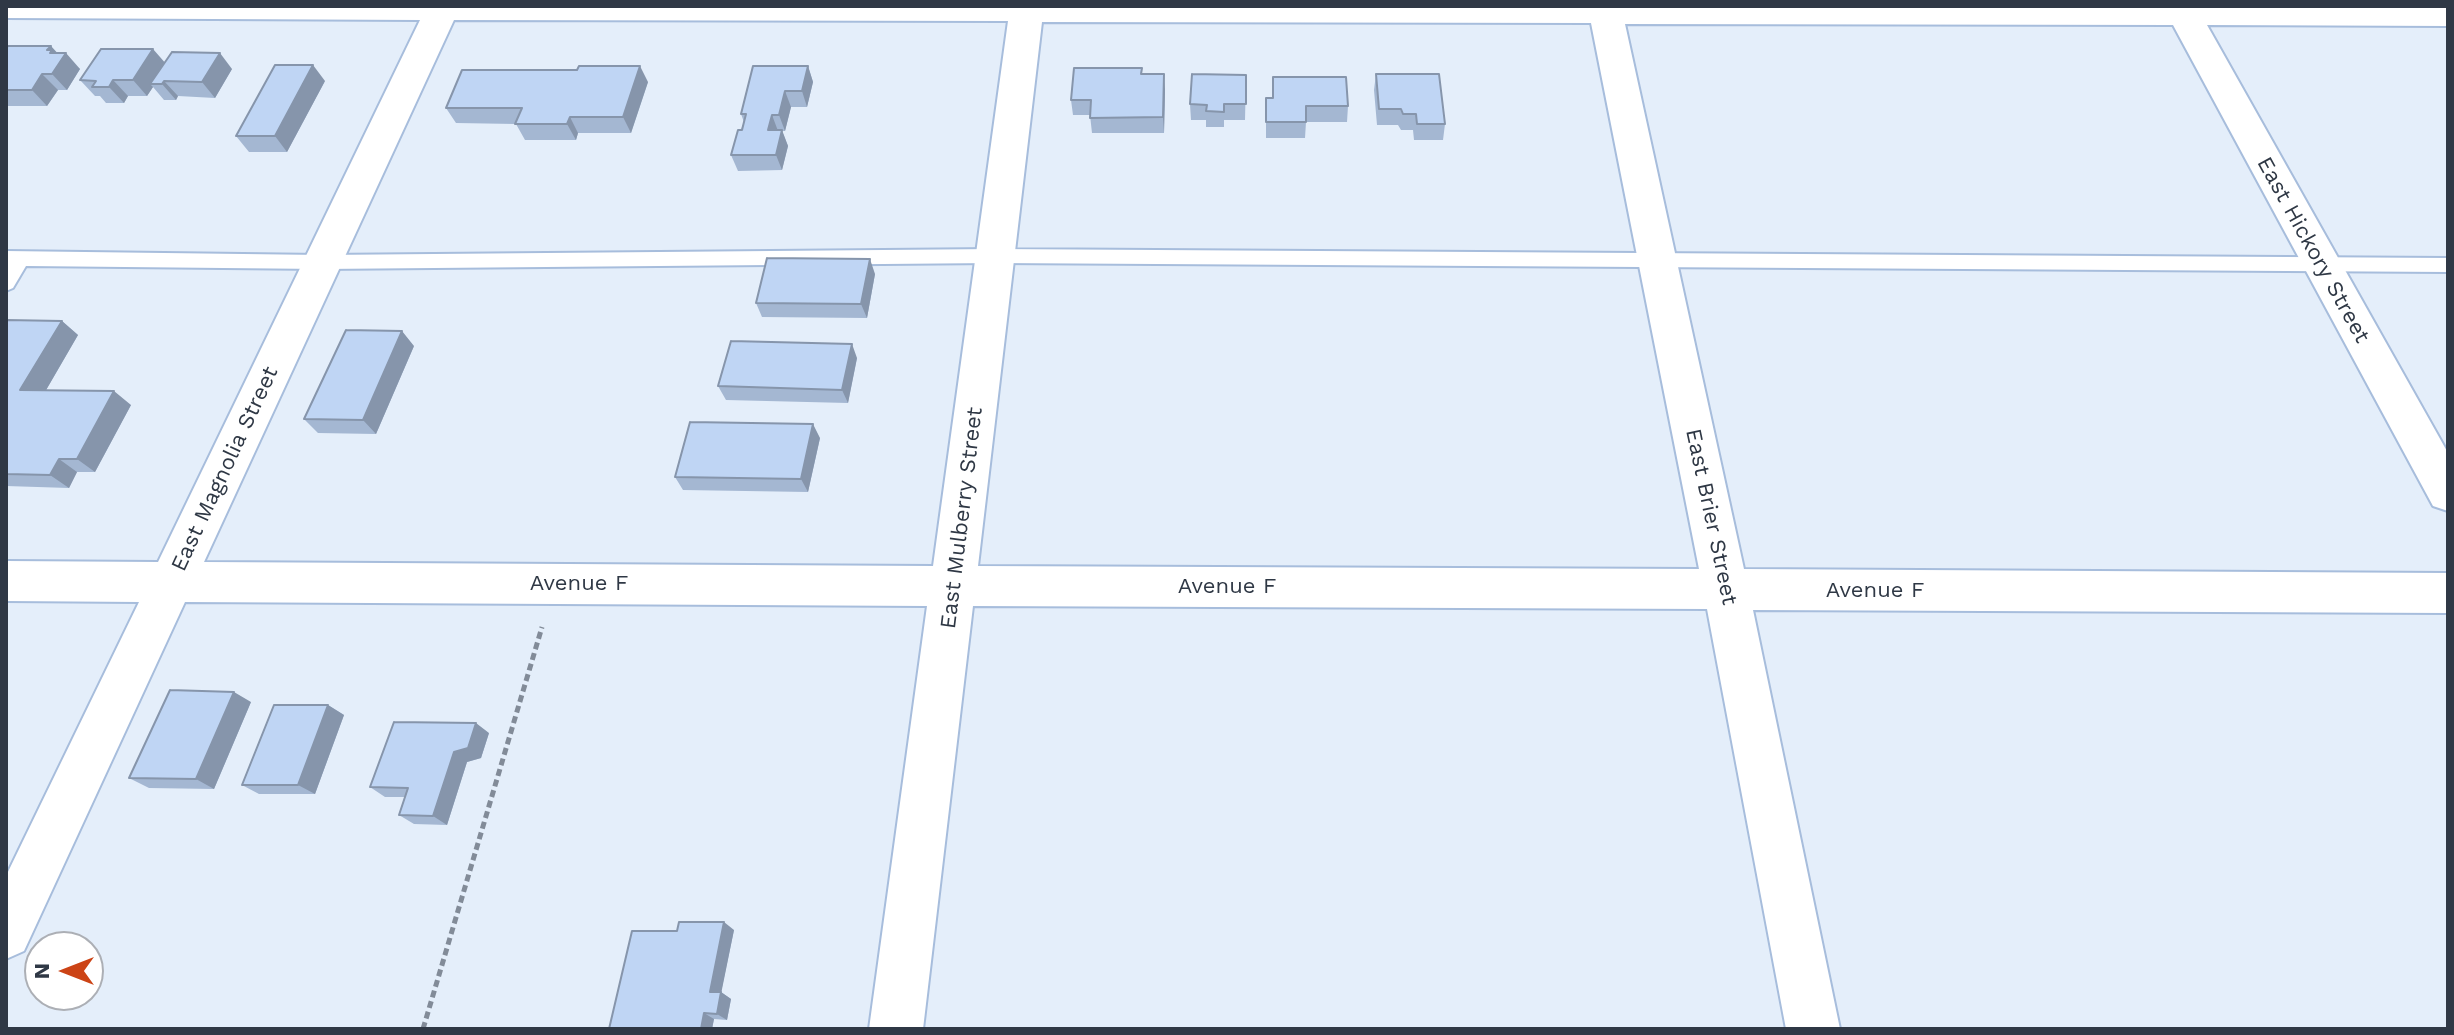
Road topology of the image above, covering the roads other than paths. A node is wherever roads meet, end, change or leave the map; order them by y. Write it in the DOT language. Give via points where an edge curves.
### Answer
graph roads {
  1 [pos="6,7"];
  2 [pos="442,7"];
  3 [pos="1027,8"];
  4 [pos="1605,9"];
  5 [pos="2181,10"];
  6 [pos="2448,15"];
  7 [pos="995,256"];
  8 [pos="14,258"];
  9 [pos="1657,259"];
  10 [pos="322,262"];
  11 [pos="2322,264"];
  12 [pos="2448,265"];
  13 [pos="6,283"];
  14 [pos="2448,493"];
  15 [pos="6,581"];
  16 [pos="172,582"];
  17 [pos="953,586"];
  18 [pos="1726,590"];
  19 [pos="2448,593"];
  20 [pos="6,933"];
  21 [pos="896,1029"];
  22 [pos="1813,1029"];
  1 -- 2 [label="street"];
  2 -- 3 [label="street"];
  2 -- 10 [label="street, East Magnolia Street"];
  3 -- 4 [label="street"];
  3 -- 7 [label="street, East Mulberry Street"];
  4 -- 5 [label="street"];
  4 -- 9 [label="street, East Brier Street"];
  5 -- 6 [label="street"];
  5 -- 11 [label="street, East Hickory Street"];
  7 -- 9 [label="lane"];
  7 -- 10 [label="lane"];
  7 -- 17 [label="street, East Mulberry Street"];
  8 -- 10 [label="lane"];
  8 -- 13 [label="lane"];
  9 -- 11 [label="lane"];
  9 -- 18 [label="street, East Brier Street"];
  10 -- 16 [label="street, East Magnolia Street"];
  11 -- 12 [label="lane"];
  11 -- 14 [label="street, East Hickory Street"];
  15 -- 16 [label="street, Avenue F"];
  16 -- 17 [label="street, Avenue F"];
  16 -- 20 [label="street, East Magnolia Street"];
  17 -- 18 [label="street, Avenue F"];
  17 -- 21 [label="street, East Mulberry Street"];
  18 -- 19 [label="street, Avenue F"];
  18 -- 22 [label="street, East Brier Street"];
}
